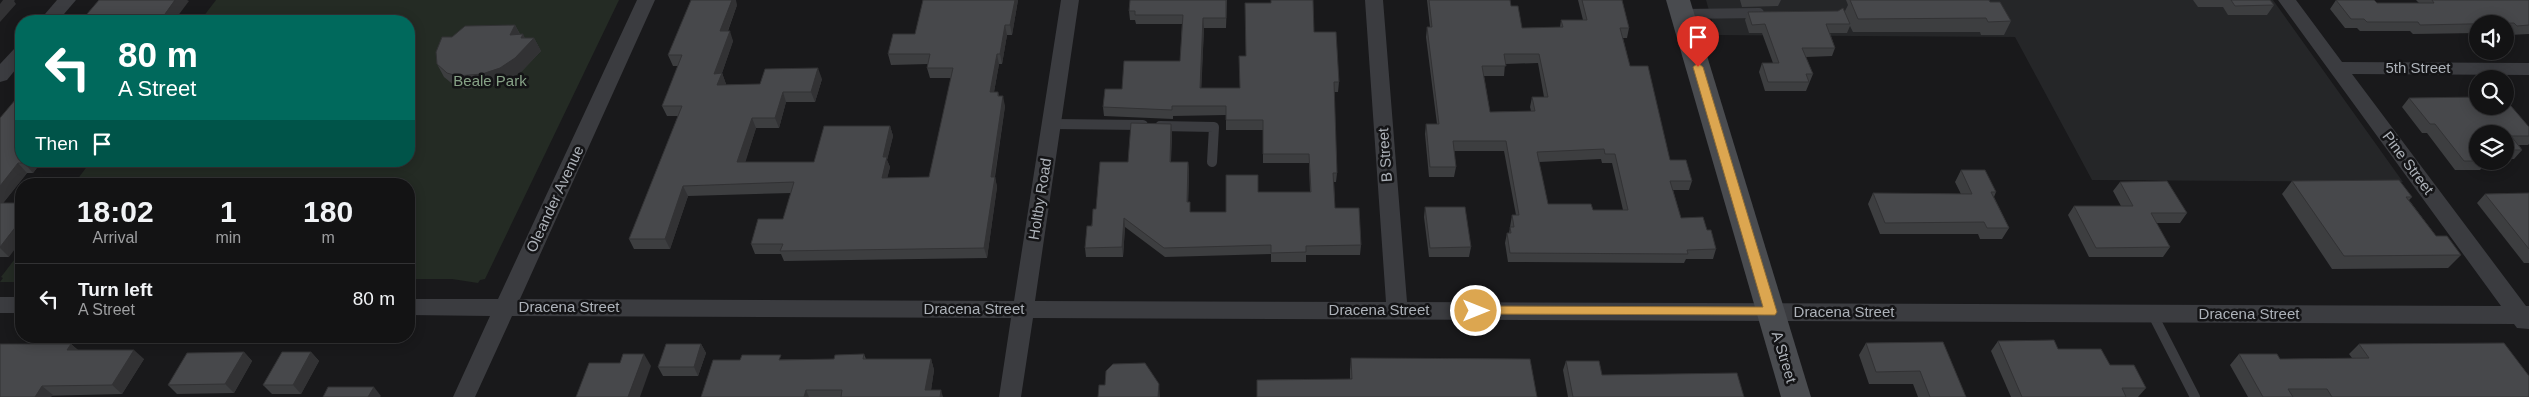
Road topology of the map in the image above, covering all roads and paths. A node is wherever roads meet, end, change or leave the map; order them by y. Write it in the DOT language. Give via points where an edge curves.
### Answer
graph roads {
  1 [pos="67,0"];
  2 [pos="646,0"];
  3 [pos="1070,0"];
  4 [pos="1374,0"];
  5 [pos="2287,0"];
  6 [pos="1680,7"];
  7 [pos="1768,13"];
  8 [pos="53,15"];
  9 [pos="15,59"];
  10 [pos="2337,68"];
  11 [pos="2529,68"];
  12 [pos="0,76"];
  13 [pos="1051,124"];
  14 [pos="1212,162"];
  15 [pos="0,305"];
  16 [pos="15,305"];
  17 [pos="415,307"];
  18 [pos="506,307"];
  19 [pos="1024,309"];
  20 [pos="1397,310"];
  21 [pos="1771,312"];
  22 [pos="2152,313"];
  23 [pos="2526,319"];
  24 [pos="464,397"];
  25 [pos="1010,397"];
  26 [pos="1796,397"];
  27 [pos="2195,397"];
  1 -- 8 [label="street"];
  2 -- 18 [label="street, Oleander Avenue"];
  3 -- 13 [label="street, Holtby Road"];
  4 -- 20 [label="street, B Street"];
  5 -- 10 [label="street, Pine Street"];
  6 -- 7 [label="lane"];
  6 -- 21 [label="street, A Street"];
  9 -- 12 [label="street"];
  10 -- 11 [label="street, 5th Street"];
  10 -- 23 [label="street, Pine Street"];
  13 -- 14 [label="lane" via="1214,127"];
  13 -- 19 [label="street, Holtby Road"];
  15 -- 16 [label="street"];
  17 -- 18 [label="street, Dracena Street"];
  18 -- 19 [label="street, Dracena Street"];
  18 -- 24 [label="street, Oleander Avenue"];
  19 -- 20 [label="street, Dracena Street"];
  19 -- 25 [label="street, Holtby Road"];
  20 -- 21 [label="street, Dracena Street"];
  21 -- 22 [label="street, Dracena Street"];
  21 -- 26 [label="street, A Street"];
  22 -- 23 [label="street, Dracena Street"];
  22 -- 27 [label="lane"];
}
